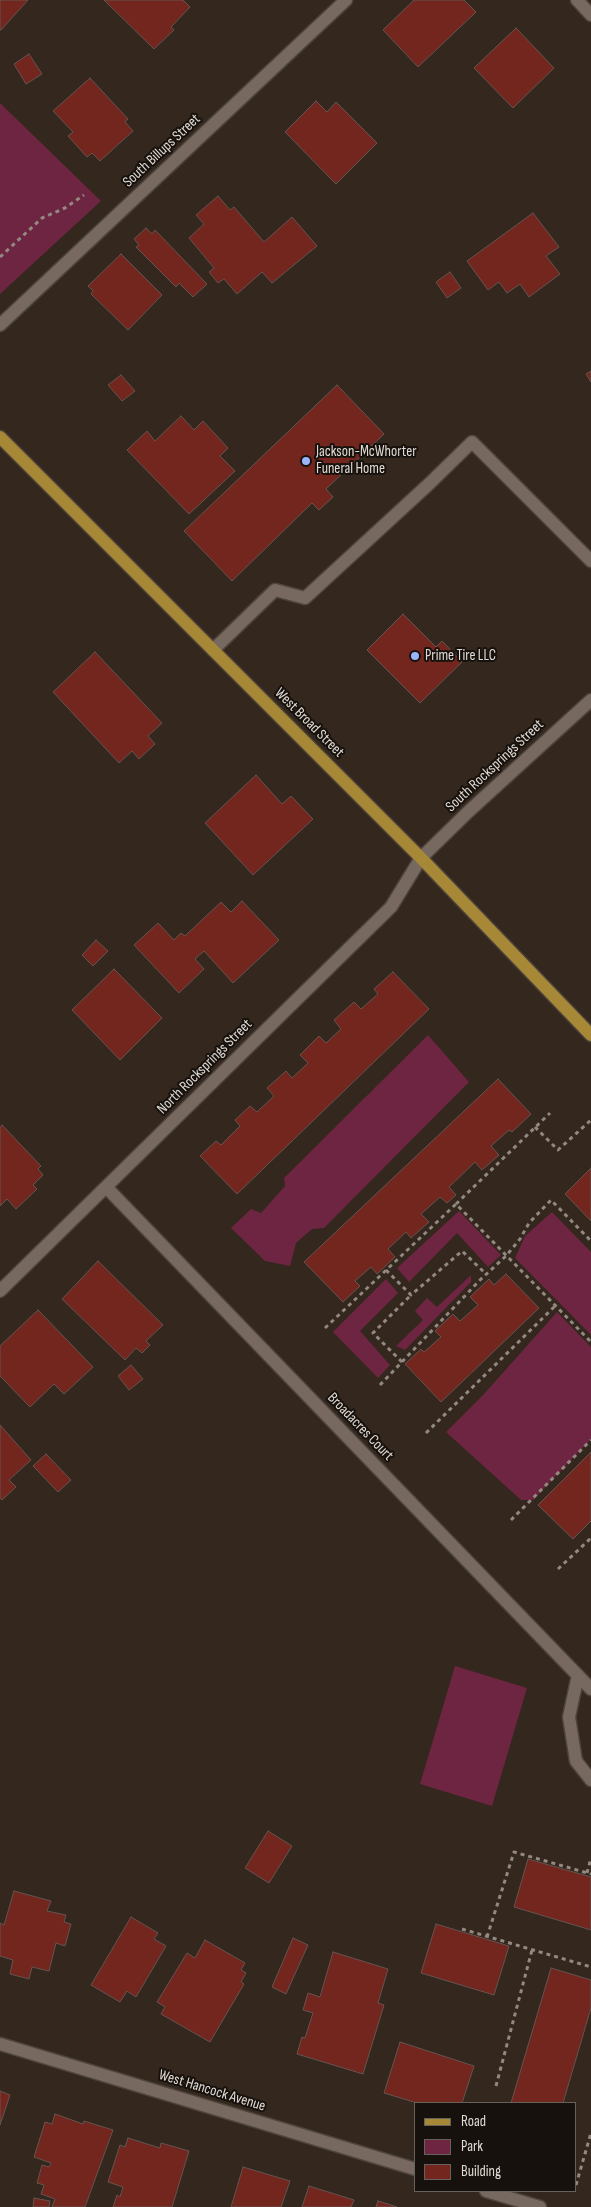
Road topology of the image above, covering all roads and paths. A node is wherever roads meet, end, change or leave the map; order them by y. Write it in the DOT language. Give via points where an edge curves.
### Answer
graph roads {
  1 [pos="346,0"];
  2 [pos="577,0"];
  3 [pos="591,14"];
  4 [pos="84,195"];
  5 [pos="0,256"];
  6 [pos="0,325"];
  7 [pos="0,437"];
  8 [pos="591,561"];
  9 [pos="213,650"];
  10 [pos="591,700"];
  11 [pos="421,858"];
  12 [pos="591,1035"];
  13 [pos="550,1114"];
  14 [pos="591,1120"];
  15 [pos="535,1127"];
  16 [pos="106,1187"];
  17 [pos="456,1204"];
  18 [pos="591,1241"];
  19 [pos="506,1256"];
  20 [pos="386,1270"];
  21 [pos="486,1274"];
  22 [pos="0,1291"];
  23 [pos="411,1296"];
  24 [pos="555,1306"];
  25 [pos="325,1328"];
  26 [pos="591,1342"];
  27 [pos="402,1362"];
  28 [pos="380,1385"];
  29 [pos="426,1433"];
  30 [pos="591,1440"];
  31 [pos="511,1520"];
  32 [pos="591,1538"];
  33 [pos="558,1569"];
  34 [pos="578,1675"];
  35 [pos="591,1689"];
  36 [pos="591,1780"];
  37 [pos="591,1858"];
  38 [pos="589,1874"];
  39 [pos="462,1930"];
  40 [pos="487,1937"];
  41 [pos="532,1950"];
  42 [pos="591,1967"];
  43 [pos="0,2044"];
  44 [pos="496,2086"];
  45 [pos="591,2133"];
  46 [pos="414,2169"];
  47 [pos="576,2185"];
  48 [pos="489,2192"];
  49 [pos="540,2207"];
  1 -- 6 [label="street, South Billups Street"];
  2 -- 3 [label="street"];
  4 -- 5 [label="path" via="42,218"];
  7 -- 9 [label="main road, West Broad Street"];
  8 -- 9 [label="street" via="472,442 305,598 275,590"];
  9 -- 11 [label="main road, West Broad Street"];
  10 -- 11 [label="street, South Rocksprings Street"];
  11 -- 12 [label="main road, West Broad Street"];
  11 -- 16 [label="street, North Rocksprings Street" via="391,907"];
  13 -- 15 [label="path"];
  14 -- 15 [label="path" via="558,1150"];
  15 -- 17 [label="path"];
  16 -- 22 [label="street, North Rocksprings Street"];
  16 -- 34 [label="street, Broadacres Court"];
  17 -- 19 [label="path"];
  17 -- 20 [label="path"];
  18 -- 19 [label="path" via="551,1200 529,1223"];
  19 -- 21 [label="path"];
  19 -- 24 [label="path"];
  20 -- 23 [label="path"];
  20 -- 25 [label="path"];
  21 -- 23 [label="path" via="462,1251"];
  21 -- 27 [label="path"];
  23 -- 27 [label="path" via="373,1333"];
  24 -- 26 [label="path"];
  24 -- 29 [label="path"];
  27 -- 28 [label="path"];
  30 -- 31 [label="path"];
  32 -- 33 [label="path"];
  34 -- 35 [label="street, Broadacres Court"];
  34 -- 36 [label="street" via="569,1717 576,1762"];
  37 -- 38 [label="path"];
  38 -- 40 [label="path" via="514,1852"];
  39 -- 40 [label="path"];
  40 -- 41 [label="path"];
  41 -- 42 [label="path"];
  41 -- 44 [label="path"];
  43 -- 46 [label="street, West Hancock Avenue"];
  45 -- 47 [label="path"];
  48 -- 49 [label="street"];
}
